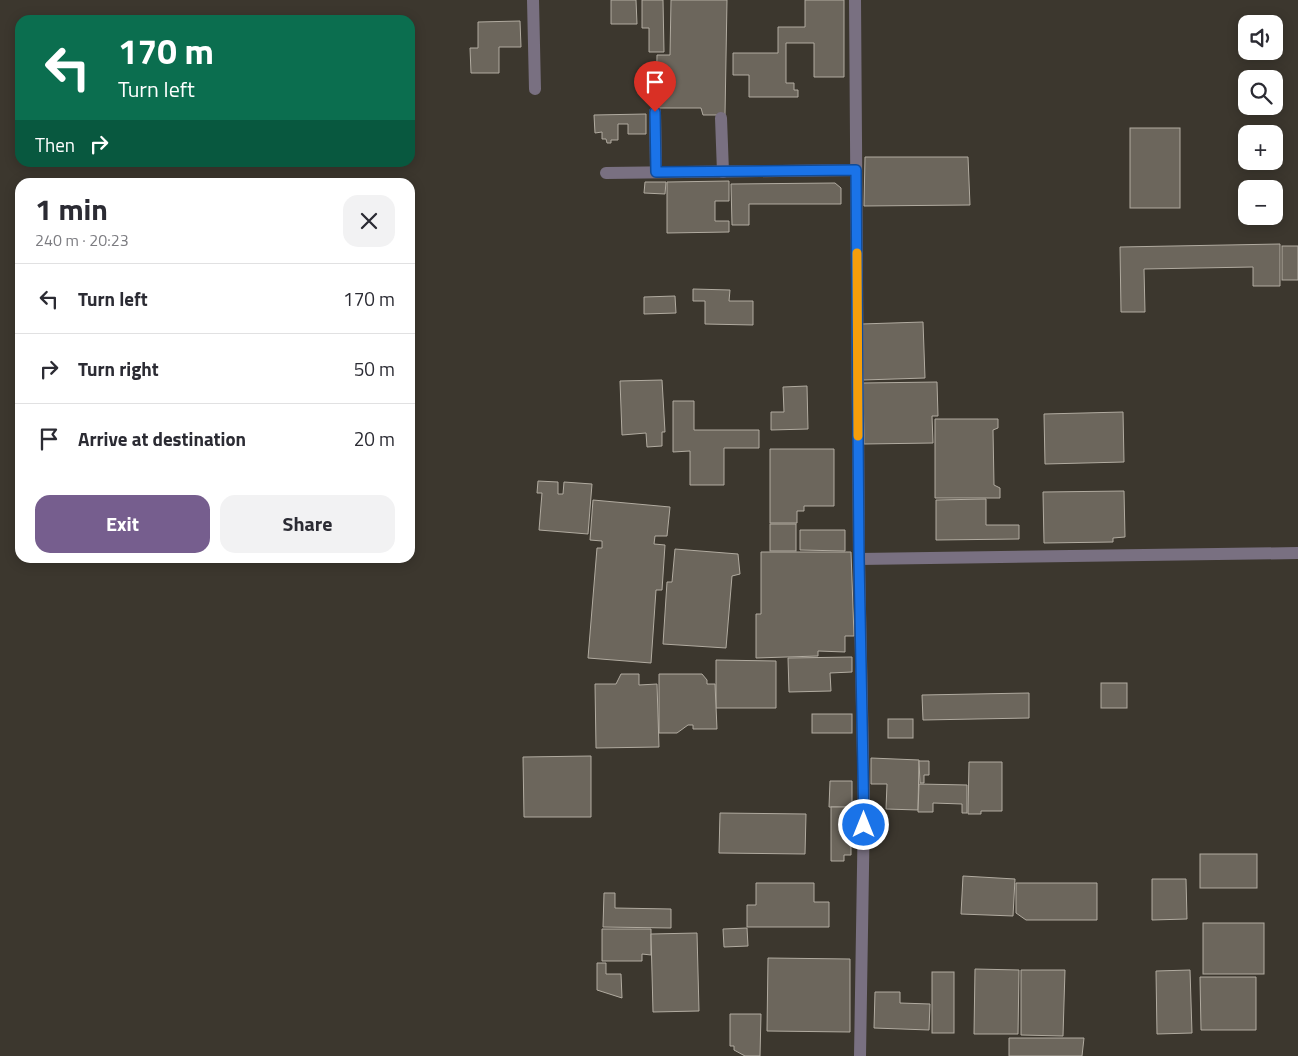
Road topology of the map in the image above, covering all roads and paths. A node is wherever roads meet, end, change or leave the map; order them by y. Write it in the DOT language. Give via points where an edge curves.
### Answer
graph roads {
  1 [pos="533,0"];
  2 [pos="855,0"];
  3 [pos="535,89"];
  4 [pos="655,112"];
  5 [pos="722,118"];
  6 [pos="856,170"];
  7 [pos="656,172"];
  8 [pos="723,172"];
  9 [pos="606,173"];
  10 [pos="1298,553"];
  11 [pos="859,559"];
  12 [pos="860,1056"];
  1 -- 3 [label="street"];
  2 -- 6 [label="street"];
  4 -- 7 [label="street"];
  5 -- 8 [label="street"];
  6 -- 8 [label="street"];
  6 -- 11 [label="street"];
  7 -- 8 [label="street"];
  7 -- 9 [label="street"];
  10 -- 11 [label="street"];
  11 -- 12 [label="street" via="864,806"];
}
